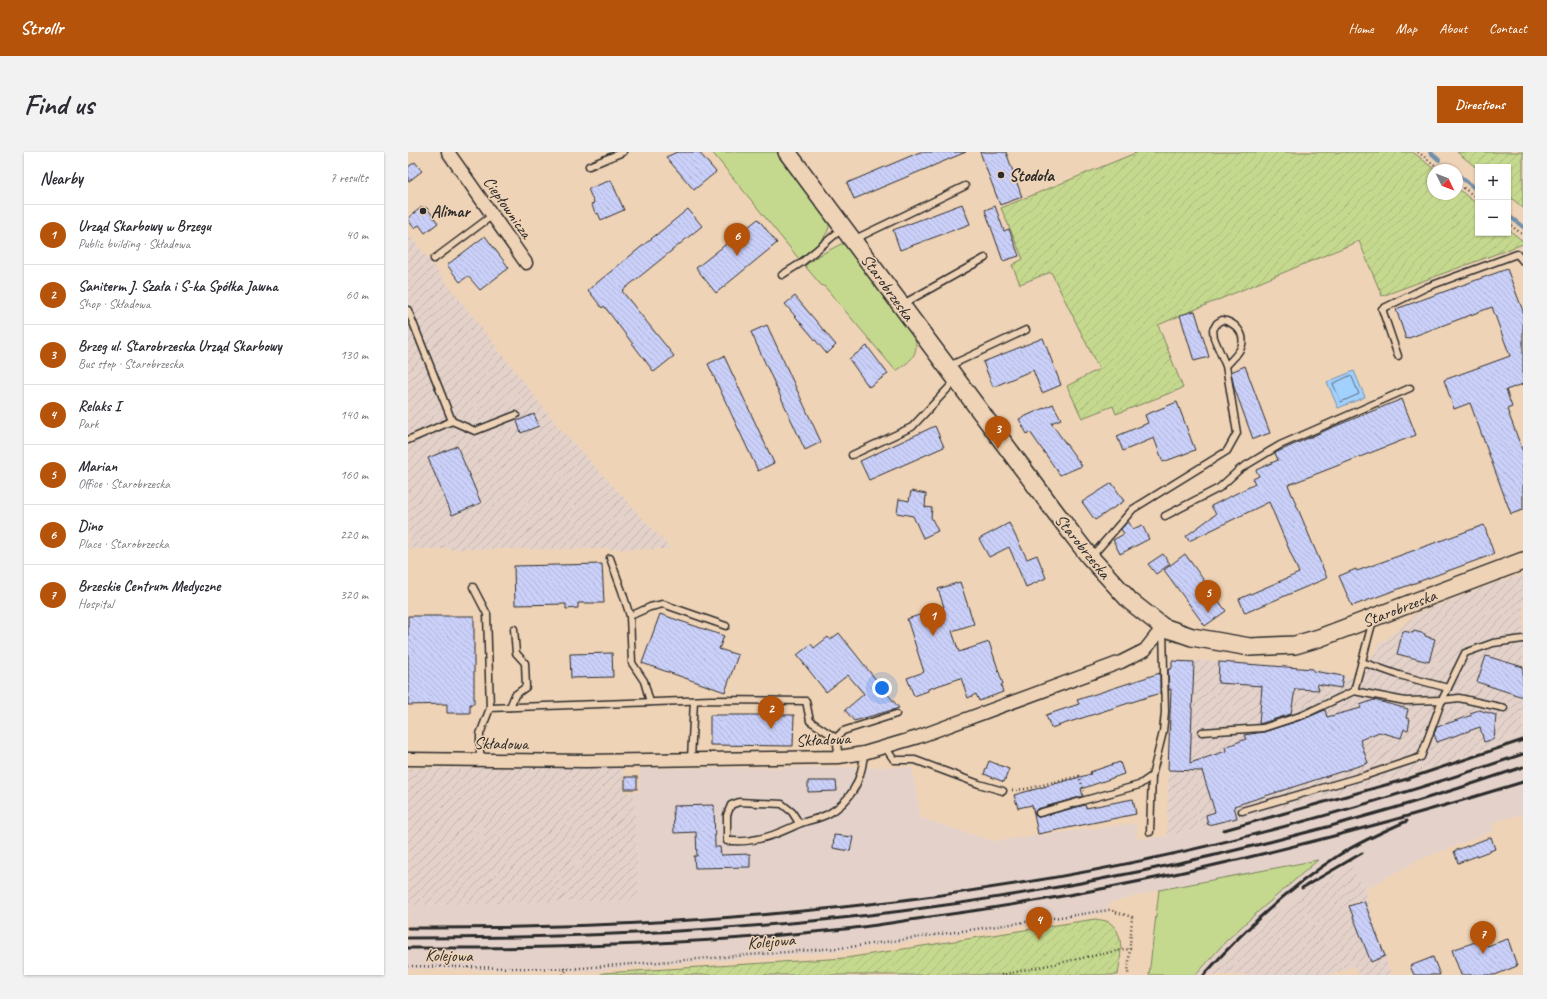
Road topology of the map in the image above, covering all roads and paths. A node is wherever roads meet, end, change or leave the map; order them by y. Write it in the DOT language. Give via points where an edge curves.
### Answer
graph roads {
  1 [pos="448,152"];
  2 [pos="623,152"];
  3 [pos="787,152"];
  4 [pos="1418,152"];
  5 [pos="1433,164"];
  6 [pos="589,166"];
  7 [pos="965,186"];
  8 [pos="1463,188"];
  9 [pos="1475,197"];
  10 [pos="493,215"];
  11 [pos="1511,225"];
  12 [pos="849,233"];
  13 [pos="1523,235"];
  14 [pos="984,258"];
  15 [pos="434,259"];
  16 [pos="1523,260"];
  17 [pos="526,263"];
  18 [pos="782,275"];
  19 [pos="901,304"];
  20 [pos="408,310"];
  21 [pos="1026,330"];
  22 [pos="1398,356"];
  23 [pos="1226,366"];
  24 [pos="952,373"];
  25 [pos="1410,388"];
  26 [pos="516,415"];
  27 [pos="452,421"];
  28 [pos="408,440"];
  29 [pos="852,455"];
  30 [pos="1165,516"];
  31 [pos="1091,557"];
  32 [pos="610,558"];
  33 [pos="1523,561"];
  34 [pos="473,587"];
  35 [pos="630,616"];
  36 [pos="1373,618"];
  37 [pos="726,626"];
  38 [pos="1163,627"];
  39 [pos="514,628"];
  40 [pos="1523,639"];
  41 [pos="1362,662"];
  42 [pos="1448,688"];
  43 [pos="1354,691"];
  44 [pos="1442,700"];
  45 [pos="694,701"];
  46 [pos="650,702"];
  47 [pos="510,707"];
  48 [pos="490,708"];
  49 [pos="1504,708"];
  50 [pos="896,714"];
  51 [pos="1202,732"];
  52 [pos="836,738"];
  53 [pos="885,747"];
  54 [pos="864,753"];
  55 [pos="839,757"];
  56 [pos="408,759"];
  57 [pos="691,759"];
  58 [pos="480,760"];
  59 [pos="1152,776"];
  60 [pos="1002,791"];
  61 [pos="1086,799"];
  62 [pos="1242,810"];
  63 [pos="1038,813"];
  64 [pos="800,824"];
  65 [pos="1150,832"];
  66 [pos="1131,949"];
  67 [pos="408,966"];
  68 [pos="567,969"];
  69 [pos="563,975"];
  70 [pos="1001,975"];
  71 [pos="1128,975"];
  1 -- 10 [label="street, Ciepłownicza"];
  2 -- 6 [label="lane"];
  3 -- 12 [label="street, Starobrzeska"];
  4 -- 5 [label="path"];
  7 -- 12 [label="lane"];
  8 -- 9 [label="path"];
  10 -- 15 [label="lane"];
  10 -- 17 [label="street, Ciepłownicza"];
  11 -- 13 [label="path"];
  12 -- 18 [label="lane"];
  12 -- 19 [label="street, Starobrzeska"];
  14 -- 19 [label="lane"];
  16 -- 22 [label="lane" via="1517,254 1427,286 1382,309"];
  19 -- 24 [label="street, Starobrzeska"];
  20 -- 27 [label="lane"];
  21 -- 24 [label="lane"];
  23 -- 23 [label="lane" via="1213,330 1222,320 1234,324 1242,338 1242,345"];
  23 -- 31 [label="lane" via="1237,433 1227,451 1133,509"];
  24 -- 29 [label="lane" via="912,427"];
  24 -- 31 [label="street, Starobrzeska"];
  25 -- 30 [label="lane" via="1280,445 1240,468 1219,488"];
  26 -- 27 [label="lane" via="476,431"];
  27 -- 28 [label="lane"];
  31 -- 38 [label="street, Starobrzeska" via="1130,601"];
  32 -- 35 [label="lane"];
  33 -- 36 [label="street, Starobrzeska"];
  34 -- 48 [label="lane" via="487,614"];
  35 -- 37 [label="lane" via="663,604"];
  35 -- 46 [label="lane" via="632,663 644,681"];
  36 -- 38 [label="street, Starobrzeska" via="1294,645 1250,647 1192,637"];
  36 -- 41 [label="lane"];
  38 -- 53 [label="street, Składowa" via="1145,650 1121,662"];
  38 -- 59 [label="lane" via="1165,712 1163,732"];
  39 -- 47 [label="lane" via="516,653 525,663 526,687 515,695"];
  40 -- 42 [label="lane" via="1493,643 1465,653"];
  41 -- 42 [label="lane"];
  41 -- 43 [label="lane"];
  42 -- 44 [label="lane"];
  43 -- 44 [label="lane" via="1405,701"];
  43 -- 51 [label="lane" via="1303,715 1263,728"];
  44 -- 49 [label="lane" via="1459,698"];
  44 -- 62 [label="lane" via="1421,757"];
  45 -- 46 [label="lane"];
  45 -- 52 [label="lane" via="806,701 810,721"];
  45 -- 57 [label="lane"];
  46 -- 47 [label="lane"];
  47 -- 48 [label="lane"];
  48 -- 58 [label="lane" via="480,734"];
  50 -- 52 [label="lane" via="843,731"];
  52 -- 55 [label="lane"];
  53 -- 54 [label="street, Składowa"];
  53 -- 60 [label="lane" via="894,760 915,760"];
  54 -- 55 [label="street, Składowa"];
  54 -- 64 [label="lane" via="863,770 845,802 827,814"];
  55 -- 57 [label="street, Składowa"];
  56 -- 58 [label="street, Składowa"];
  57 -- 58 [label="street, Składowa"];
  59 -- 61 [label="lane" via="1139,785"];
  59 -- 65 [label="lane"];
  60 -- 61 [label="path" via="1079,776"];
  61 -- 63 [label="lane"];
  64 -- 64 [label="lane" via="792,812 782,804 739,802 731,806 727,815 727,841 752,840 781,833"];
  66 -- 68 [label="path, Kolejowa" via="1132,917 1109,910 850,947"];
  66 -- 70 [label="path"];
  66 -- 71 [label="path"];
  67 -- 68 [label="path, Kolejowa"];
  68 -- 69 [label="path"];
}
